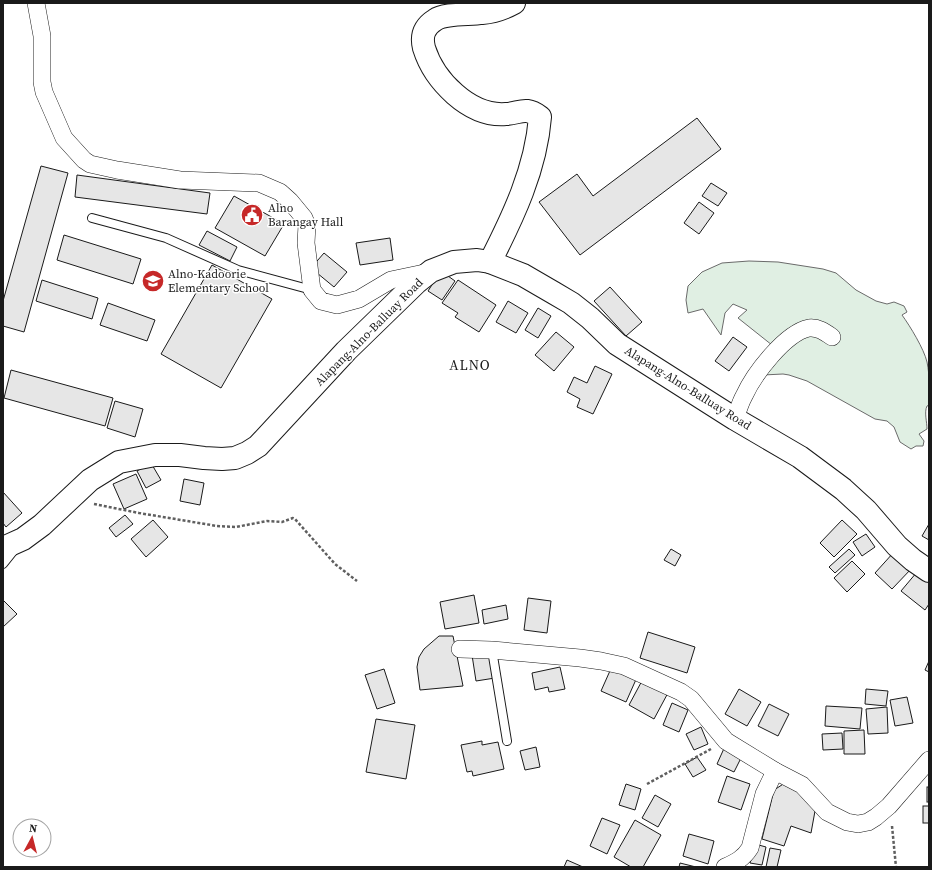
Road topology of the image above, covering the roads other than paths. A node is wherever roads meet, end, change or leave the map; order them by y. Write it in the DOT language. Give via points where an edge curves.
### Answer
graph roads {
  1 [pos="36,3"];
  2 [pos="514,3"];
  3 [pos="92,218"];
  4 [pos="490,262"];
  5 [pos="431,271"];
  6 [pos="312,290"];
  7 [pos="832,337"];
  8 [pos="735,419"];
  9 [pos="23,539"];
  10 [pos="3,548"];
  11 [pos="3,564"];
  12 [pos="929,571"];
  13 [pos="460,649"];
  14 [pos="492,650"];
  15 [pos="507,742"];
  16 [pos="929,760"];
  17 [pos="775,770"];
  18 [pos="725,867"];
  1 -- 6 [label="street" via="42,36 44,92 64,138 84,160 90,164 117,170 180,180 259,183 280,192 304,218"];
  2 -- 4 [label="main road" via="484,13 436,19 425,28 422,40 436,73 449,89 468,104 487,113 505,114 520,111 532,112 540,117 535,151 528,174 512,220"];
  3 -- 6 [label="lane" via="166,238 238,270"];
  4 -- 5 [label="main road, Alapang-Alno-Balluay Road" via="454,262"];
  4 -- 8 [label="main road, Alapang-Alno-Balluay Road" via="523,275 571,303 618,344"];
  5 -- 6 [label="street" via="391,280 359,299 337,305 321,301"];
  5 -- 9 [label="main road, Alapang-Alno-Balluay Road" via="361,336 258,446 235,458 155,454 119,462 90,480 42,525"];
  7 -- 8 [label="street" via="821,330 810,328 786,340 752,382"];
  8 -- 12 [label="main road, Alapang-Alno-Balluay Road" via="800,457 843,489 866,510 897,546"];
  9 -- 10 [label="main road, Alapang-Alno-Balluay Road"];
  9 -- 11 [label="lane"];
  13 -- 14 [label="street"];
  14 -- 15 [label="lane"];
  14 -- 17 [label="street" via="580,658 624,666 681,692 726,741"];
  16 -- 17 [label="street" via="889,806 868,822 858,824 847,822 827,812 802,785"];
  17 -- 18 [label="street" via="764,794 750,848 739,861"];
}
